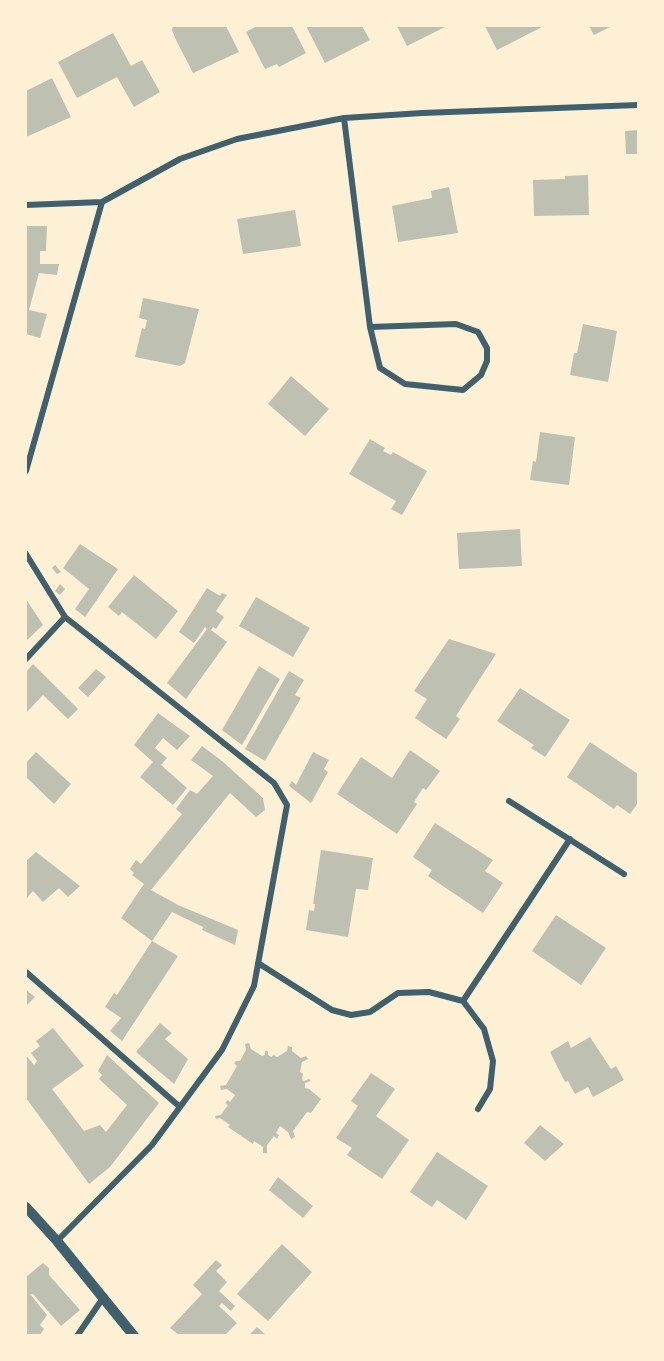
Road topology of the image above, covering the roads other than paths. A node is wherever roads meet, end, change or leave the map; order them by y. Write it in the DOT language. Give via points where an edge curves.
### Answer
graph roads {
  1 [pos="639,105"];
  2 [pos="344,118"];
  3 [pos="102,202"];
  4 [pos="26,205"];
  5 [pos="370,327"];
  6 [pos="26,471"];
  7 [pos="26,554"];
  8 [pos="65,618"];
  9 [pos="26,659"];
  10 [pos="508,801"];
  11 [pos="570,839"];
  12 [pos="624,874"];
  13 [pos="258,963"];
  14 [pos="26,972"];
  15 [pos="463,1001"];
  16 [pos="180,1107"];
  17 [pos="478,1109"];
  18 [pos="26,1207"];
  19 [pos="57,1241"];
  20 [pos="103,1298"];
  21 [pos="77,1335"];
  22 [pos="134,1335"];
  1 -- 2 [label="street"];
  2 -- 3 [label="street" via="218,145 180,159"];
  2 -- 5 [label="street"];
  3 -- 4 [label="street"];
  3 -- 6 [label="street"];
  5 -- 5 [label="street" via="380,368 405,384 463,390 482,375 487,348 478,332 456,324"];
  7 -- 8 [label="street"];
  8 -- 9 [label="street"];
  8 -- 13 [label="street" via="274,783 286,805"];
  10 -- 11 [label="street"];
  11 -- 12 [label="street"];
  11 -- 15 [label="street"];
  13 -- 15 [label="street" via="332,1010 351,1014 370,1012 398,993 429,992"];
  13 -- 16 [label="street" via="254,986 222,1050"];
  14 -- 16 [label="street"];
  15 -- 17 [label="street" via="484,1029 493,1061 490,1089"];
  16 -- 19 [label="street" via="152,1145"];
  18 -- 19 [label="street"];
  19 -- 20 [label="street"];
  20 -- 21 [label="street"];
  20 -- 22 [label="street"];
}
